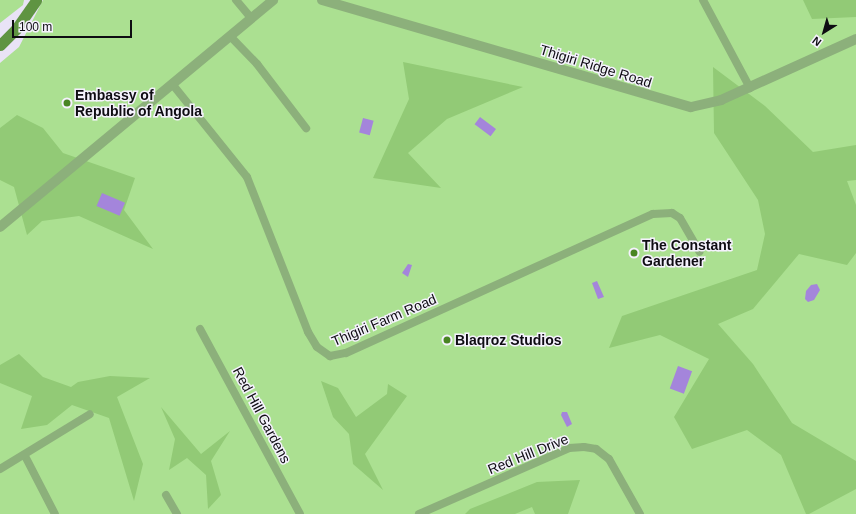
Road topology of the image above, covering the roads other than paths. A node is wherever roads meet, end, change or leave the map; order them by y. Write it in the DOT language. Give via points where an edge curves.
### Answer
graph roads {
  1 [pos="36,0"];
  2 [pos="236,0"];
  3 [pos="273,0"];
  4 [pos="322,0"];
  5 [pos="703,0"];
  6 [pos="251,18"];
  7 [pos="230,36"];
  8 [pos="856,39"];
  9 [pos="0,45"];
  10 [pos="173,84"];
  11 [pos="750,88"];
  12 [pos="306,128"];
  13 [pos="0,227"];
  14 [pos="700,252"];
  15 [pos="200,329"];
  16 [pos="90,414"];
  17 [pos="25,456"];
  18 [pos="0,469"];
  19 [pos="166,495"];
  20 [pos="55,514"];
  21 [pos="177,514"];
  22 [pos="300,514"];
  23 [pos="419,514"];
  24 [pos="640,514"];
  1 -- 9 [label="main road" via="16,30"];
  2 -- 6 [label="street"];
  3 -- 6 [label="street"];
  4 -- 11 [label="street, Thigiri Ridge Road" via="679,106 700,107"];
  5 -- 11 [label="street"];
  6 -- 7 [label="street"];
  7 -- 10 [label="street"];
  7 -- 12 [label="street" via="257,64"];
  8 -- 11 [label="street, Thigiri Ridge Road"];
  10 -- 13 [label="street"];
  10 -- 14 [label="street, Thigiri Farm Road" via="237,162 252,186 308,332 317,347 330,356 346,353 653,214 672,212 680,218"];
  15 -- 22 [label="street, Red Hill Gardens"];
  16 -- 17 [label="street"];
  17 -- 18 [label="street"];
  17 -- 20 [label="street"];
  19 -- 21 [label="street"];
  23 -- 24 [label="street, Red Hill Drive" via="569,448 584,447 596,449 609,459"];
}
